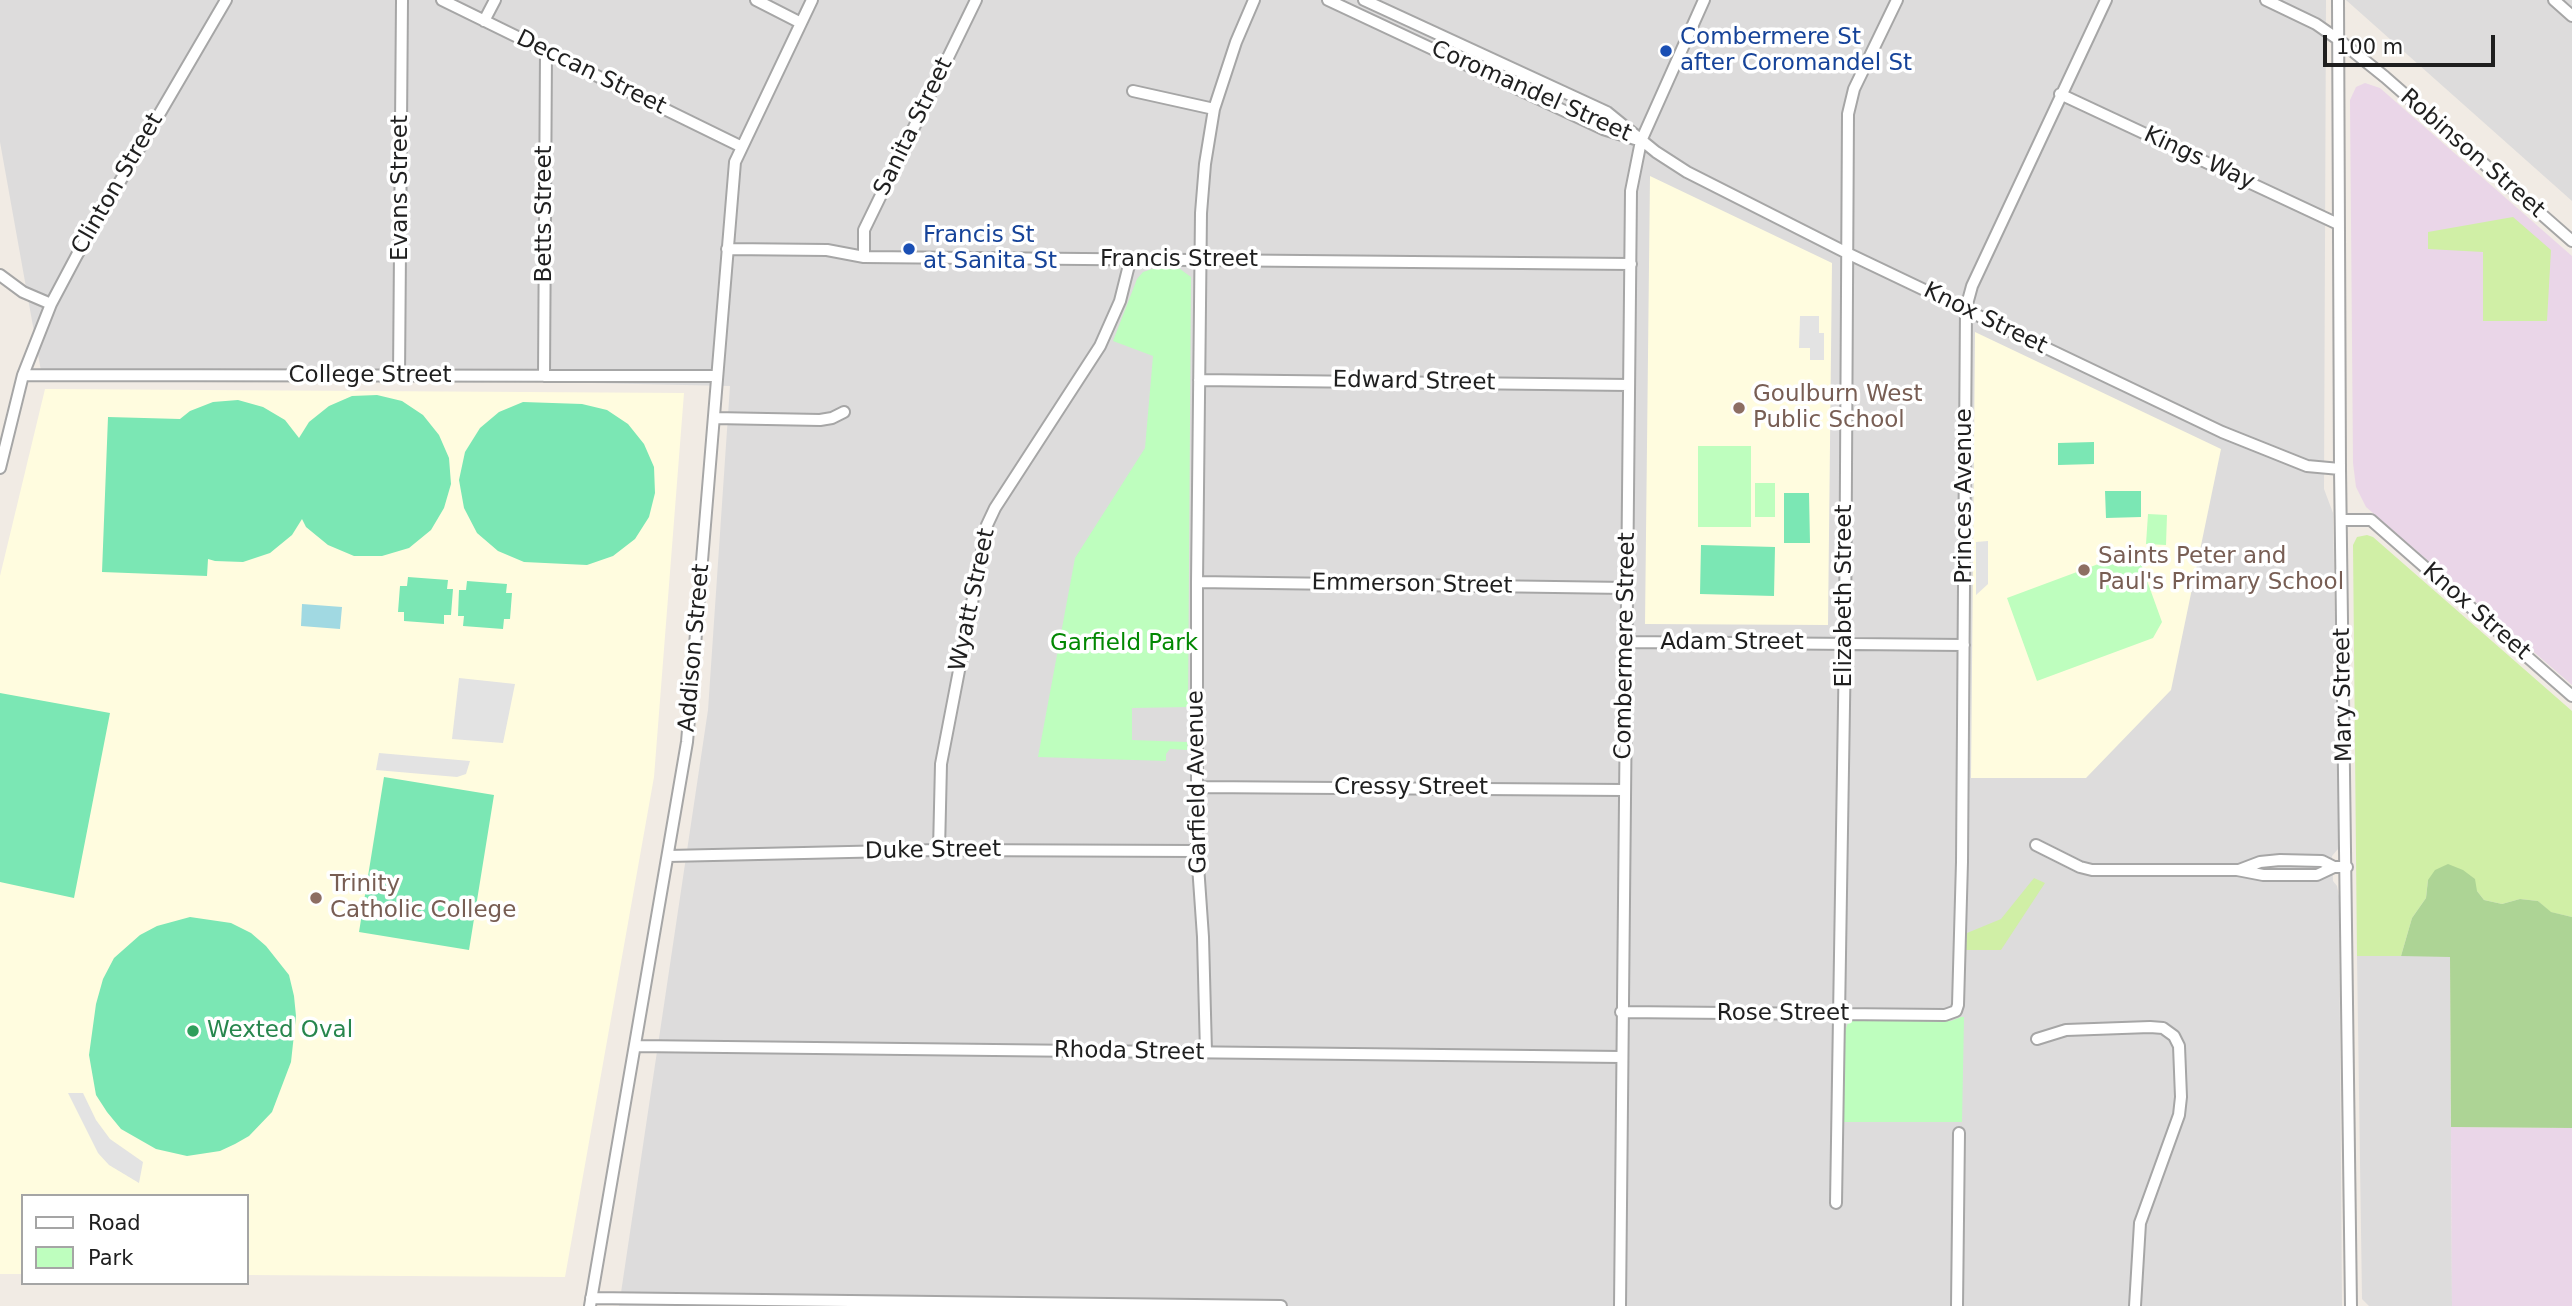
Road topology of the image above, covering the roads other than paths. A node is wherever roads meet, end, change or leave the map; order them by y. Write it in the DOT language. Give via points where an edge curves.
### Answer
graph roads {
  1 [pos="226,0"];
  2 [pos="402,0"];
  3 [pos="442,0"];
  4 [pos="495,0"];
  5 [pos="756,0"];
  6 [pos="812,0"];
  7 [pos="976,0"];
  8 [pos="1254,0"];
  9 [pos="1328,0"];
  10 [pos="1704,0"];
  11 [pos="1897,0"];
  12 [pos="2106,0"];
  13 [pos="2266,0"];
  14 [pos="2337,0"];
  15 [pos="2554,0"];
  16 [pos="1366,1"];
  17 [pos="1363,16"];
  18 [pos="2572,16"];
  19 [pos="484,21"];
  20 [pos="801,23"];
  21 [pos="1448,39"];
  22 [pos="2339,40"];
  23 [pos="546,51"];
  24 [pos="1442,54"];
  25 [pos="1530,76"];
  26 [pos="1133,91"];
  27 [pos="1524,92"];
  28 [pos="2060,94"];
  29 [pos="1214,109"];
  30 [pos="1641,141"];
  31 [pos="740,146"];
  32 [pos="2339,224"];
  33 [pos="2572,241"];
  34 [pos="727,249"];
  35 [pos="1847,253"];
  36 [pos="864,257"];
  37 [pos="1200,260"];
  38 [pos="1129,261"];
  39 [pos="1631,264"];
  40 [pos="0,275"];
  41 [pos="51,304"];
  42 [pos="1966,308"];
  43 [pos="23,375"];
  44 [pos="400,376"];
  45 [pos="544,376"];
  46 [pos="717,376"];
  47 [pos="1199,380"];
  48 [pos="1629,385"];
  49 [pos="844,412"];
  50 [pos="714,418"];
  51 [pos="0,468"];
  52 [pos="2340,469"];
  53 [pos="2342,520"];
  54 [pos="1197,582"];
  55 [pos="1626,588"];
  56 [pos="1626,642"];
  57 [pos="1845,644"];
  58 [pos="1964,645"];
  59 [pos="2572,696"];
  60 [pos="1197,787"];
  61 [pos="1624,790"];
  62 [pos="2036,845"];
  63 [pos="939,850"];
  64 [pos="1197,851"];
  65 [pos="668,856"];
  66 [pos="2347,867"];
  67 [pos="1621,1012"];
  68 [pos="1839,1014"];
  69 [pos="1945,1015"];
  70 [pos="2037,1038"];
  71 [pos="636,1046"];
  72 [pos="1206,1052"];
  73 [pos="1621,1057"];
  74 [pos="1959,1133"];
  75 [pos="1836,1203"];
  76 [pos="591,1302"];
  77 [pos="1281,1306"];
  78 [pos="1620,1306"];
  79 [pos="1957,1306"];
  80 [pos="2135,1306"];
  81 [pos="2351,1306"];
  1 -- 41 [label="street, Clinton Street"];
  2 -- 44 [label="street, Evans Street"];
  3 -- 19 [label="street, Deccan Street"];
  4 -- 19 [label="street"];
  5 -- 20 [label="street"];
  6 -- 20 [label="street, Addison Street"];
  7 -- 36 [label="street, Sanita Street" via="864,230"];
  8 -- 29 [label="street, Garfield Avenue"];
  9 -- 17 [label="street, Coromandel Street"];
  10 -- 30 [label="street, Combermere Street"];
  11 -- 35 [label="street, Elizabeth Street" via="1854,89 1848,114"];
  12 -- 28 [label="street, Princes Avenue"];
  13 -- 22 [label="street, Robinson Street"];
  14 -- 22 [label="street, Mary Street"];
  15 -- 18 [label="street"];
  16 -- 17 [label="street"];
  16 -- 21 [label="street, Coromandel Street"];
  17 -- 24 [label="street, Coromandel Street"];
  19 -- 23 [label="street, Deccan Street"];
  20 -- 31 [label="street, Addison Street"];
  21 -- 24 [label="street"];
  21 -- 25 [label="street, Coromandel Street"];
  22 -- 32 [label="street, Mary Street"];
  22 -- 33 [label="street, Robinson Street"];
  23 -- 31 [label="street, Deccan Street"];
  23 -- 45 [label="street, Betts Street"];
  24 -- 27 [label="street, Coromandel Street"];
  25 -- 27 [label="street"];
  25 -- 30 [label="street, Coromandel Street" via="1607,112"];
  26 -- 29 [label="street"];
  27 -- 30 [label="street, Coromandel Street" via="1603,129"];
  28 -- 32 [label="street, Kings Way"];
  28 -- 42 [label="street, Princes Avenue"];
  29 -- 37 [label="street, Garfield Avenue" via="1205,164"];
  30 -- 35 [label="street, Knox Street" via="1687,172"];
  30 -- 39 [label="street, Combermere Street" via="1631,191"];
  31 -- 34 [label="street, Addison Street"];
  32 -- 52 [label="street, Mary Street"];
  34 -- 36 [label="street, Francis Street" via="827,250"];
  34 -- 46 [label="street, Addison Street"];
  35 -- 42 [label="street, Knox Street"];
  35 -- 57 [label="street, Elizabeth Street"];
  36 -- 38 [label="street, Francis Street"];
  37 -- 38 [label="street, Francis Street"];
  37 -- 39 [label="street, Francis Street"];
  37 -- 47 [label="street, Garfield Avenue"];
  38 -- 63 [label="street, Wyatt Street" via="1120,301 1100,346 987,525 941,764"];
  39 -- 48 [label="street, Combermere Street"];
  40 -- 41 [label="street"];
  41 -- 43 [label="street, Clinton Street"];
  42 -- 52 [label="street, Knox Street" via="2222,432 2307,466"];
  42 -- 58 [label="street, Princes Avenue"];
  43 -- 44 [label="street, College Street"];
  43 -- 51 [label="street, Clinton Street"];
  44 -- 45 [label="street, College Street"];
  45 -- 46 [label="street, College Street"];
  46 -- 50 [label="street, Addison Street"];
  47 -- 48 [label="street, Edward Street"];
  47 -- 54 [label="street, Garfield Avenue"];
  48 -- 55 [label="street, Combermere Street"];
  49 -- 50 [label="street" via="820,420"];
  50 -- 65 [label="street, Addison Street" via="687,743"];
  52 -- 53 [label="street, Mary Street"];
  53 -- 59 [label="street, Knox Street" via="2371,520"];
  53 -- 66 [label="street, Mary Street"];
  54 -- 55 [label="street, Emmerson Street"];
  54 -- 60 [label="street, Garfield Avenue"];
  55 -- 56 [label="street, Combermere Street"];
  56 -- 57 [label="street, Adam Street"];
  56 -- 61 [label="street, Combermere Street"];
  57 -- 58 [label="street, Adam Street"];
  57 -- 68 [label="street, Elizabeth Street"];
  58 -- 69 [label="street, Princes Avenue" via="1958,1005 1956,1011"];
  60 -- 61 [label="street, Cressy Street"];
  60 -- 64 [label="street, Garfield Avenue"];
  61 -- 67 [label="street, Combermere Street"];
  62 -- 66 [label="street" via="2092,870 2316,875"];
  63 -- 64 [label="street, Duke Street"];
  63 -- 65 [label="street, Duke Street"];
  64 -- 72 [label="street, Garfield Avenue"];
  65 -- 71 [label="street, Addison Street"];
  66 -- 81 [label="street, Mary Street"];
  67 -- 68 [label="street, Rose Street"];
  67 -- 73 [label="street, Combermere Street"];
  68 -- 69 [label="street, Rose Street"];
  68 -- 75 [label="street, Elizabeth Street"];
  70 -- 80 [label="street" via="2066,1030 2150,1027 2163,1028 2179,1046 2179,1115 2140,1223"];
  71 -- 72 [label="street, Rhoda Street"];
  71 -- 76 [label="street, Addison Street"];
  72 -- 73 [label="street, Rhoda Street"];
  73 -- 78 [label="street, Combermere Street"];
  74 -- 79 [label="street"];
  76 -- 77 [label="street"];
}
